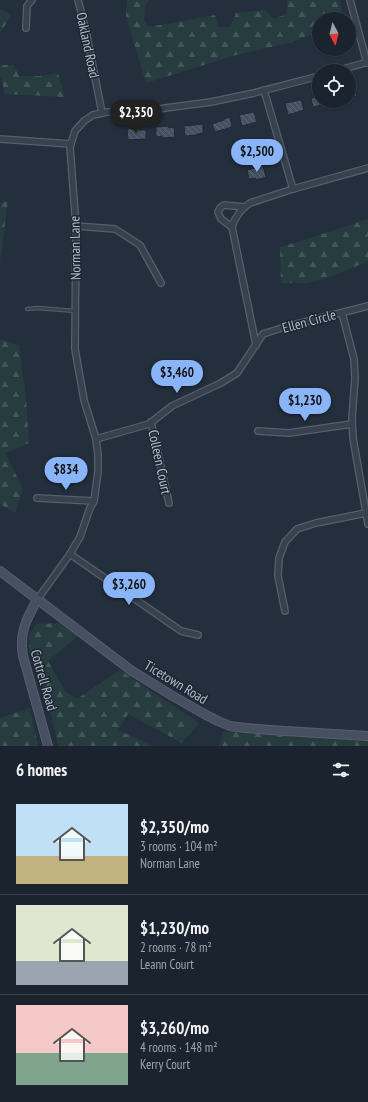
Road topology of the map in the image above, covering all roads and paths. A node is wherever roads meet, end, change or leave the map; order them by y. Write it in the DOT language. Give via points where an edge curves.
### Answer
graph roads {
  1 [pos="32,0"];
  2 [pos="78,0"];
  3 [pos="350,0"];
  4 [pos="26,28"];
  5 [pos="367,63"];
  6 [pos="356,66"];
  7 [pos="312,78"];
  8 [pos="264,90"];
  9 [pos="102,113"];
  10 [pos="0,139"];
  11 [pos="71,144"];
  12 [pos="368,168"];
  13 [pos="293,189"];
  14 [pos="244,207"];
  15 [pos="76,226"];
  16 [pos="232,227"];
  17 [pos="161,283"];
  18 [pos="368,306"];
  19 [pos="27,309"];
  20 [pos="76,311"];
  21 [pos="342,313"];
  22 [pos="256,345"];
  23 [pos="151,422"];
  24 [pos="352,424"];
  25 [pos="258,431"];
  26 [pos="96,439"];
  27 [pos="37,498"];
  28 [pos="94,501"];
  29 [pos="169,502"];
  30 [pos="366,513"];
  31 [pos="368,524"];
  32 [pos="70,554"];
  33 [pos="0,571"];
  34 [pos="37,600"];
  35 [pos="285,612"];
  36 [pos="198,635"];
  37 [pos="368,736"];
  38 [pos="48,746"];
  1 -- 4 [label="street" via="27,6"];
  2 -- 9 [label="street, Oakland Road"];
  3 -- 5 [label="street"];
  5 -- 6 [label="street"];
  7 -- 8 [label="street, Norman Lane"];
  8 -- 9 [label="street, Norman Lane" via="211,102"];
  8 -- 13 [label="street"];
  9 -- 11 [label="street, Norman Lane" via="84,121 75,131"];
  10 -- 11 [label="street"];
  11 -- 15 [label="street, Norman Lane"];
  12 -- 13 [label="street"];
  13 -- 14 [label="street"];
  14 -- 16 [label="street"];
  14 -- 16 [label="street" via="224,205 220,208 218,212 221,219"];
  15 -- 17 [label="street" via="115,229 140,245"];
  15 -- 20 [label="street, Norman Lane"];
  16 -- 22 [label="street"];
  18 -- 21 [label="street, Ellen Circle"];
  19 -- 20 [label="lane"];
  20 -- 26 [label="street, Norman Lane" via="75,349 84,400"];
  21 -- 22 [label="street, Ellen Circle" via="263,334"];
  21 -- 24 [label="street" via="354,359"];
  22 -- 23 [label="street, Ellen Circle" via="237,373 172,406"];
  23 -- 26 [label="street, Ellen Circle"];
  23 -- 29 [label="street, Colleen Court"];
  24 -- 25 [label="street" via="289,432"];
  24 -- 30 [label="street"];
  26 -- 28 [label="street, Norman Lane" via="98,472"];
  27 -- 28 [label="street"];
  28 -- 32 [label="street, Norman Lane" via="80,537"];
  30 -- 31 [label="street"];
  30 -- 35 [label="street" via="297,529 285,542 279,558 278,576"];
  32 -- 34 [label="street, Norman Lane"];
  32 -- 36 [label="street" via="181,631"];
  33 -- 34 [label="street, Ticetown Road"];
  34 -- 37 [label="street, Ticetown Road" via="132,671 230,726"];
  34 -- 38 [label="street, Cottrell Road" via="26,622 21,647"];
}
